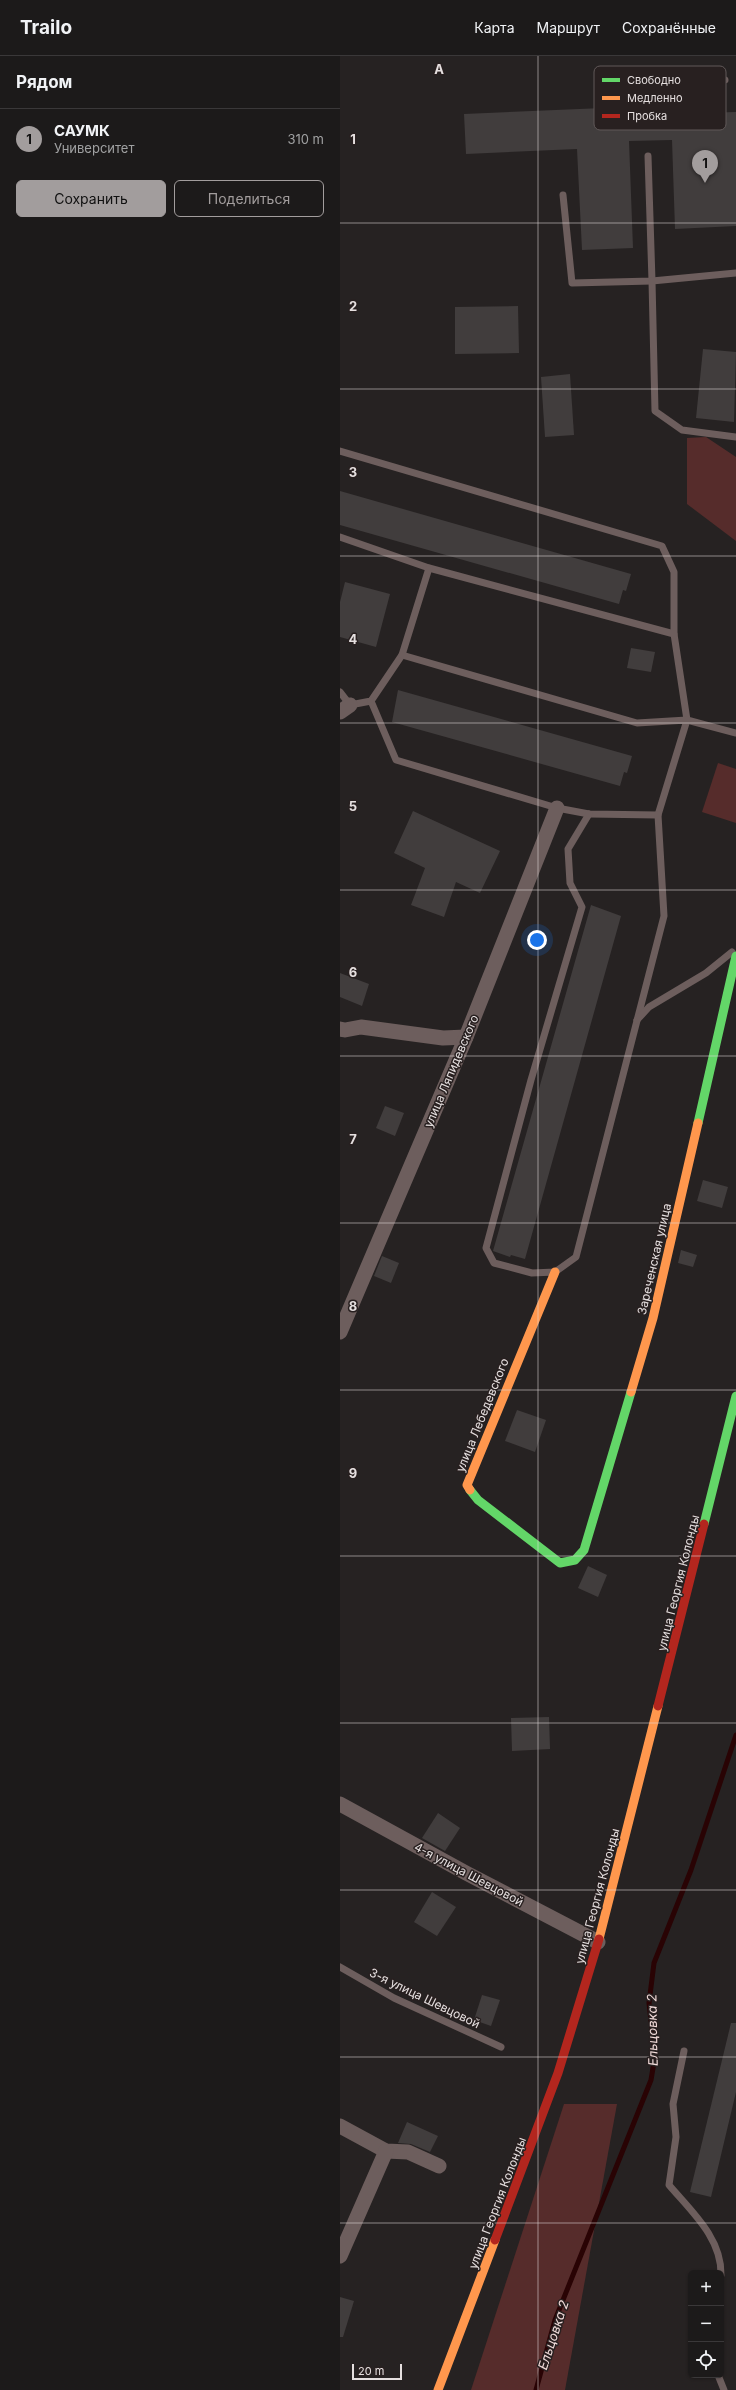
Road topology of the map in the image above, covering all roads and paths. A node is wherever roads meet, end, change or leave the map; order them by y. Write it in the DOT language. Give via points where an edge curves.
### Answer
graph roads {
  1 [pos="648,156"];
  2 [pos="563,195"];
  3 [pos="736,273"];
  4 [pos="652,281"];
  5 [pos="736,437"];
  6 [pos="340,451"];
  7 [pos="340,538"];
  8 [pos="429,568"];
  9 [pos="674,634"];
  10 [pos="402,655"];
  11 [pos="340,692"];
  12 [pos="371,701"];
  13 [pos="345,708"];
  14 [pos="687,720"];
  15 [pos="736,733"];
  16 [pos="557,808"];
  17 [pos="589,814"];
  18 [pos="658,815"];
  19 [pos="736,949"];
  20 [pos="736,956"];
  21 [pos="635,1021"];
  22 [pos="340,1028"];
  23 [pos="466,1037"];
  24 [pos="555,1272"];
  25 [pos="340,1332"];
  26 [pos="736,1396"];
  27 [pos="575,1560"];
  28 [pos="340,1804"];
  29 [pos="598,1942"];
  30 [pos="340,1967"];
  31 [pos="501,2047"];
  32 [pos="684,2051"];
  33 [pos="340,2126"];
  34 [pos="386,2151"];
  35 [pos="439,2166"];
  36 [pos="340,2256"];
  37 [pos="721,2270"];
  38 [pos="719,2378"];
  39 [pos="438,2390"];
  40 [pos="724,2390"];
  1 -- 4 [label="lane"];
  2 -- 4 [label="lane" via="572,283"];
  3 -- 4 [label="lane"];
  4 -- 5 [label="lane" via="655,411 682,430"];
  6 -- 9 [label="lane" via="662,546 674,572"];
  7 -- 8 [label="lane"];
  8 -- 9 [label="lane"];
  8 -- 10 [label="lane"];
  9 -- 14 [label="lane"];
  10 -- 12 [label="lane"];
  10 -- 14 [label="lane" via="637,723"];
  11 -- 13 [label="lane"];
  12 -- 13 [label="lane"];
  12 -- 16 [label="lane" via="396,760"];
  14 -- 15 [label="lane"];
  14 -- 18 [label="lane"];
  16 -- 17 [label="lane"];
  16 -- 23 [label="street, улица Ляпидевского"];
  17 -- 18 [label="lane"];
  17 -- 24 [label="lane" via="568,849 570,883 582,907 531,1080 486,1248 494,1263 532,1273"];
  18 -- 21 [label="lane" via="664,916"];
  19 -- 21 [label="lane" via="706,973 649,1007"];
  20 -- 27 [label="main road, Зареченская улица" via="653,1318 584,1550"];
  21 -- 24 [label="lane" via="576,1257"];
  22 -- 23 [label="street" via="345,1030 361,1027 443,1038"];
  23 -- 25 [label="street, улица Ляпидевского"];
  24 -- 27 [label="main road, улица Лебедевского" via="467,1485 478,1500 560,1563"];
  26 -- 29 [label="main road, улица Георгия Колонды"];
  28 -- 29 [label="street, 4-я улица Шевцовой"];
  29 -- 39 [label="main road, улица Георгия Колонды" via="558,2073"];
  30 -- 31 [label="lane, 3-я улица Шевцовой" via="394,1998"];
  32 -- 37 [label="lane" via="674,2104 676,2137 669,2185 710,2234 721,2263"];
  33 -- 34 [label="street"];
  34 -- 35 [label="street" via="408,2152"];
  34 -- 36 [label="street"];
  38 -- 40 [label="lane"];
}
